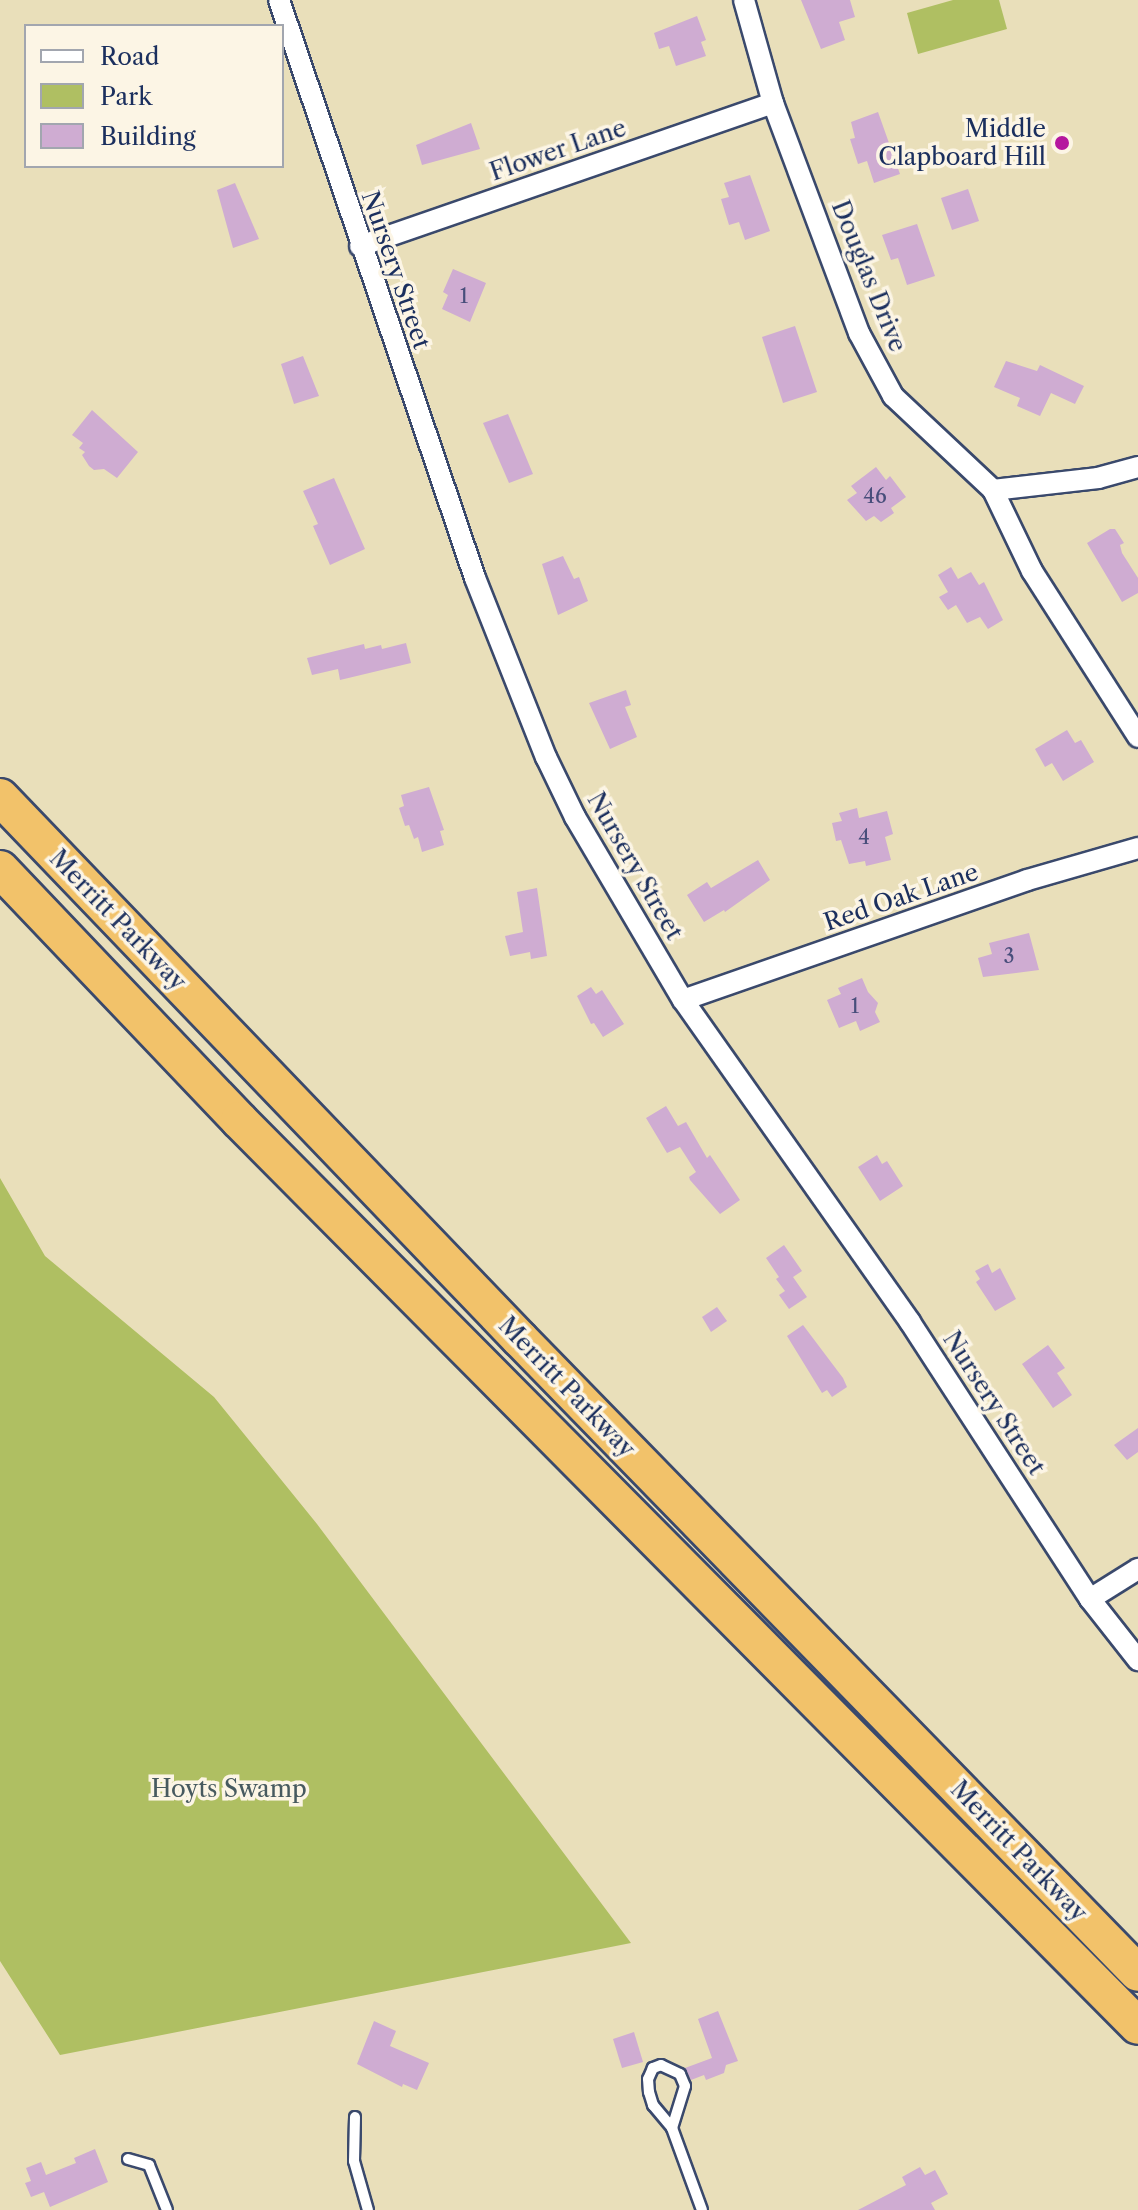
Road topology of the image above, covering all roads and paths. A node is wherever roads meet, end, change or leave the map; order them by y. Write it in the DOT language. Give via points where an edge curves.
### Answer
graph roads {
  1 [pos="279,0"];
  2 [pos="744,0"];
  3 [pos="773,103"];
  4 [pos="360,246"];
  5 [pos="1138,467"];
  6 [pos="993,490"];
  7 [pos="1138,737"];
  8 [pos="0,797"];
  9 [pos="1138,848"];
  10 [pos="0,869"];
  11 [pos="683,1000"];
  12 [pos="1138,1569"];
  13 [pos="1090,1599"];
  14 [pos="1138,1660"];
  15 [pos="1138,1973"];
  16 [pos="1138,2026"];
  17 [pos="355,2117"];
  18 [pos="672,2128"];
  19 [pos="128,2159"];
  20 [pos="167,2210"];
  21 [pos="368,2210"];
  22 [pos="702,2210"];
  1 -- 4 [label="street, Nursery Street"];
  2 -- 3 [label="street, Douglas Drive"];
  3 -- 4 [label="street, Flower Lane"];
  3 -- 6 [label="street, Douglas Drive" via="859,333 893,396"];
  4 -- 11 [label="street, Nursery Street" via="475,578 546,757 575,817"];
  5 -- 6 [label="street" via="1098,478"];
  6 -- 7 [label="street, Douglas Drive" via="1032,571"];
  8 -- 15 [label="highway, Merritt Parkway"];
  9 -- 11 [label="street, Red Oak Lane" via="1027,880"];
  10 -- 16 [label="highway, Merritt Parkway" via="261,1143"];
  11 -- 13 [label="street, Nursery Street" via="910,1322"];
  12 -- 13 [label="street"];
  13 -- 14 [label="street, Nursery Street"];
  17 -- 21 [label="lane" via="354,2161"];
  18 -- 18 [label="lane" via="649,2092 648,2079 661,2065 680,2074 685,2086"];
  18 -- 22 [label="lane"];
  19 -- 20 [label="lane" via="149,2165"];
}
